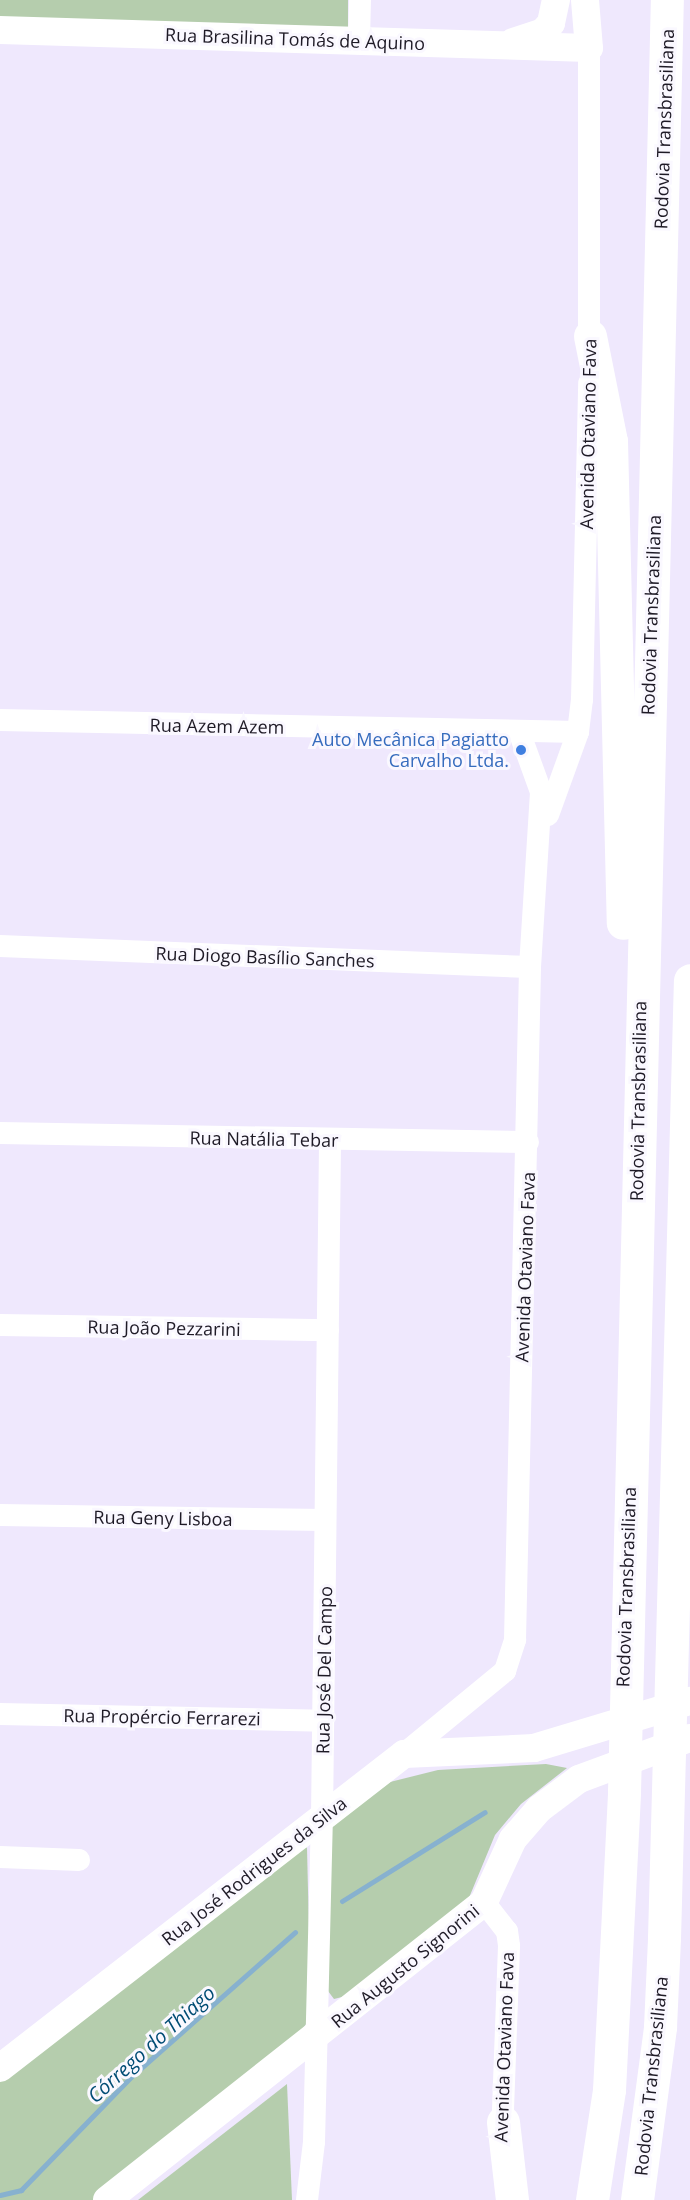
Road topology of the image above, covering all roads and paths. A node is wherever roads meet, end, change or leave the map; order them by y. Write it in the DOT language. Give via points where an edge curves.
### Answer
graph roads {
  1 [pos="360,0"];
  2 [pos="556,0"];
  3 [pos="667,0"];
  4 [pos="585,6"];
  5 [pos="0,30"];
  6 [pos="359,40"];
  7 [pos="499,46"];
  8 [pos="589,48"];
  9 [pos="534,49"];
  10 [pos="590,336"];
  11 [pos="0,720"];
  12 [pos="578,732"];
  13 [pos="520,734"];
  14 [pos="536,860"];
  15 [pos="0,946"];
  16 [pos="530,968"];
  17 [pos="690,980"];
  18 [pos="640,1022"];
  19 [pos="0,1133"];
  20 [pos="330,1140"];
  21 [pos="528,1142"];
  22 [pos="0,1325"];
  23 [pos="328,1330"];
  24 [pos="0,1515"];
  25 [pos="326,1520"];
  26 [pos="505,1671"];
  27 [pos="690,1701"];
  28 [pos="0,1714"];
  29 [pos="323,1721"];
  30 [pos="690,1738"];
  31 [pos="404,1754"];
  32 [pos="322,1818"];
  33 [pos="0,1857"];
  34 [pos="79,1860"];
  35 [pos="484,1902"];
  36 [pos="313,2040"];
  37 [pos="0,2068"];
  38 [pos="503,2121"];
  39 [pos="107,2200"];
  40 [pos="307,2200"];
  41 [pos="496,2200"];
  42 [pos="512,2200"];
  43 [pos="592,2200"];
  44 [pos="637,2200"];
  1 -- 6 [label="street"];
  2 -- 7 [label="main road" via="551,23 543,32"];
  3 -- 18 [label="highway, Rodovia Transbrasiliana"];
  4 -- 8 [label="main road, Avenida Otaviano Fava"];
  4 -- 9 [label="main road" via="553,42"];
  5 -- 6 [label="main road, Rua Brasilina Tomás de Aquino"];
  6 -- 7 [label="main road, Rua Brasilina Tomás de Aquino"];
  7 -- 9 [label="main road, Rua Brasilina Tomás de Aquino"];
  8 -- 9 [label="main road, Rua Brasilina Tomás de Aquino"];
  8 -- 10 [label="street, Avenida Otaviano Fava"];
  10 -- 12 [label="street, Avenida Otaviano Fava"];
  10 -- 18 [label="highway" via="611,441 618,832 624,940"];
  11 -- 13 [label="street, Rua Azem Azem"];
  12 -- 13 [label="street, Rua Azem Azem"];
  12 -- 14 [label="street, Avenida Otaviano Fava"];
  13 -- 14 [label="street, Avenida Otaviano Fava" via="541,792"];
  14 -- 16 [label="street, Avenida Otaviano Fava"];
  15 -- 16 [label="street, Rua Diogo Basílio Sanches"];
  16 -- 21 [label="street, Avenida Otaviano Fava"];
  17 -- 44 [label="highway, Rodovia Transbrasiliana" via="660,2027"];
  18 -- 43 [label="highway, Rodovia Transbrasiliana" via="623,1685 624,1792 609,2090"];
  19 -- 20 [label="street, Rua Natália Tebar"];
  20 -- 21 [label="street, Rua Natália Tebar"];
  20 -- 23 [label="street, Rua José Del Campo"];
  21 -- 26 [label="street, Avenida Otaviano Fava" via="515,1640"];
  22 -- 23 [label="street, Rua João Pezzarini"];
  23 -- 25 [label="street, Rua José Del Campo"];
  24 -- 25 [label="street, Rua Geny Lisboa"];
  25 -- 29 [label="street, Rua José Del Campo"];
  26 -- 31 [label="street, Rua José Rodrigues da Silva"];
  27 -- 31 [label="main road" via="580,1739 534,1748"];
  28 -- 29 [label="street, Rua Propércio Ferrarezi"];
  29 -- 32 [label="street, Rua José Del Campo"];
  30 -- 35 [label="main road, Rua Augusto Signorini" via="579,1779 539,1809 513,1839"];
  31 -- 32 [label="main road, Rua José Rodrigues da Silva"];
  32 -- 36 [label="street, Rua José Del Campo"];
  32 -- 37 [label="main road, Rua José Rodrigues da Silva"];
  33 -- 34 [label="street"];
  35 -- 36 [label="main road, Rua Augusto Signorini"];
  35 -- 38 [label="street, Avenida Otaviano Fava" via="507,1931 509,1946"];
  36 -- 39 [label="main road, Rua Augusto Signorini"];
  36 -- 40 [label="street, Rua José Del Campo" via="314,2142"];
  38 -- 41 [label="street, Avenida Otaviano Fava"];
  38 -- 42 [label="highway"];
}
